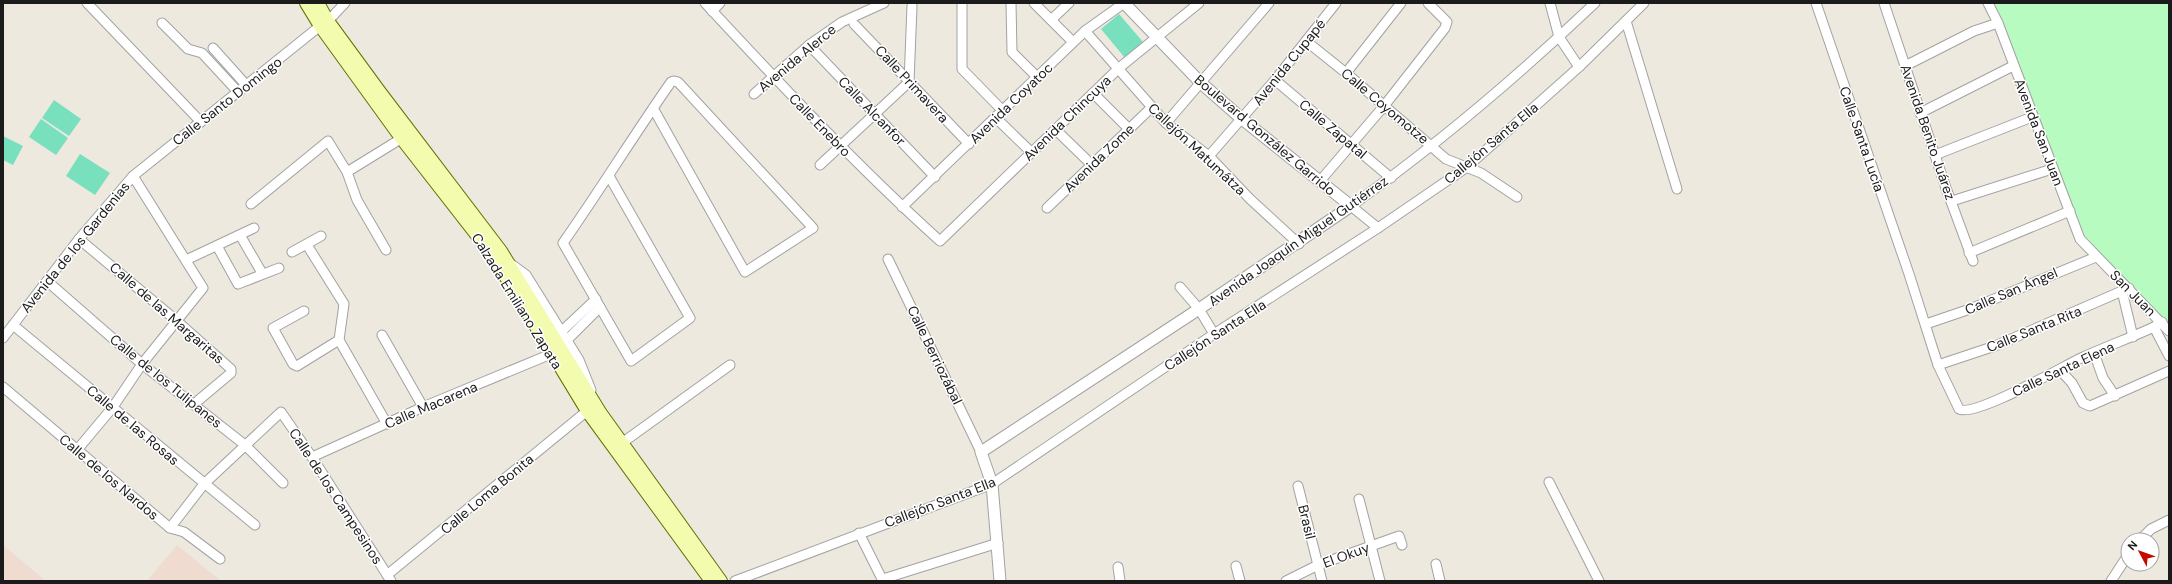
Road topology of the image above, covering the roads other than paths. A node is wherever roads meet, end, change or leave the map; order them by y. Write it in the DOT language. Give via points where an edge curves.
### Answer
graph roads {
  1 [pos="87,3"];
  2 [pos="306,3"];
  3 [pos="318,3"];
  4 [pos="345,3"];
  5 [pos="705,3"];
  6 [pos="720,3"];
  7 [pos="884,3"];
  8 [pos="962,3"];
  9 [pos="1011,3"];
  10 [pos="1032,3"];
  11 [pos="1069,3"];
  12 [pos="1124,3"];
  13 [pos="1199,3"];
  14 [pos="1269,3"];
  15 [pos="1336,3"];
  16 [pos="1401,3"];
  17 [pos="1428,3"];
  18 [pos="1550,3"];
  19 [pos="1595,3"];
  20 [pos="1644,3"];
  21 [pos="1816,3"];
  22 [pos="1988,3"];
  23 [pos="1887,4"];
  24 [pos="912,6"];
  25 [pos="712,11"];
  26 [pos="1051,20"];
  27 [pos="1626,22"];
  28 [pos="162,23"];
  29 [pos="1998,23"];
  30 [pos="324,24"];
  31 [pos="854,24"];
  32 [pos="1086,31"];
  33 [pos="1157,37"];
  34 [pos="1559,37"];
  35 [pos="1306,41"];
  36 [pos="1073,42"];
  37 [pos="810,45"];
  38 [pos="213,48"];
  39 [pos="1905,66"];
  40 [pos="2013,66"];
  41 [pos="1579,67"];
  42 [pos="1119,68"];
  43 [pos="1346,73"];
  44 [pos="773,76"];
  45 [pos="1038,78"];
  46 [pos="1274,80"];
  47 [pos="909,82"];
  48 [pos="1201,83"];
  49 [pos="247,86"];
  50 [pos="239,93"];
  51 [pos="1093,93"];
  52 [pos="754,94"];
  53 [pos="1384,106"];
  54 [pos="1152,107"];
  55 [pos="653,108"];
  56 [pos="1003,111"];
  57 [pos="1920,113"];
  58 [pos="875,114"];
  59 [pos="2032,117"];
  60 [pos="996,118"];
  61 [pos="1242,119"];
  62 [pos="201,122"];
  63 [pos="1166,123"];
  64 [pos="1055,129"];
  65 [pos="1129,129"];
  66 [pos="406,135"];
  67 [pos="969,144"];
  68 [pos="1352,145"];
  69 [pos="1433,146"];
  70 [pos="841,147"];
  71 [pos="1031,152"];
  72 [pos="1935,155"];
  73 [pos="1209,156"];
  74 [pos="1092,164"];
  75 [pos="820,165"];
  76 [pos="1467,167"];
  77 [pos="2052,169"];
  78 [pos="347,172"];
  79 [pos="133,176"];
  80 [pos="609,176"];
  81 [pos="936,177"];
  82 [pos="1391,178"];
  83 [pos="1320,181"];
  84 [pos="1677,189"];
  85 [pos="1516,197"];
  86 [pos="1952,201"];
  87 [pos="251,204"];
  88 [pos="1351,206"];
  89 [pos="902,207"];
  90 [pos="1047,208"];
  91 [pos="2070,211"];
  92 [pos="254,228"];
  93 [pos="1378,228"];
  94 [pos="240,235"];
  95 [pos="321,236"];
  96 [pos="79,239"];
  97 [pos="940,241"];
  98 [pos="1298,244"];
  99 [pos="307,245"];
  100 [pos="217,246"];
  101 [pos="386,250"];
  102 [pos="292,252"];
  103 [pos="1969,253"];
  104 [pos="2096,257"];
  105 [pos="888,259"];
  106 [pos="186,260"];
  107 [pos="507,261"];
  108 [pos="1973,261"];
  109 [pos="280,268"];
  110 [pos="262,273"];
  111 [pos="47,281"];
  112 [pos="1180,287"];
  113 [pos="2126,290"];
  114 [pos="598,303"];
  115 [pos="1199,309"];
  116 [pos="304,311"];
  117 [pos="177,321"];
  118 [pos="1926,324"];
  119 [pos="13,325"];
  120 [pos="2158,325"];
  121 [pos="562,331"];
  122 [pos="2169,331"];
  123 [pos="1214,334"];
  124 [pos="382,335"];
  125 [pos="2133,337"];
  126 [pos="3,338"];
  127 [pos="339,340"];
  128 [pos="567,340"];
  129 [pos="2094,353"];
  130 [pos="551,354"];
  131 [pos="2169,356"];
  132 [pos="142,364"];
  133 [pos="730,365"];
  134 [pos="1938,365"];
  135 [pos="2060,370"];
  136 [pos="2169,371"];
  137 [pos="3,387"];
  138 [pos="2115,396"];
  139 [pos="194,404"];
  140 [pos="113,407"];
  141 [pos="423,407"];
  142 [pos="587,411"];
  143 [pos="1962,411"];
  144 [pos="600,412"];
  145 [pos="387,424"];
  146 [pos="622,443"];
  147 [pos="245,445"];
  148 [pos="77,450"];
  149 [pos="981,452"];
  150 [pos="312,457"];
  151 [pos="1550,482"];
  152 [pos="283,483"];
  153 [pos="204,484"];
  154 [pos="992,484"];
  155 [pos="1298,486"];
  156 [pos="1359,499"];
  157 [pos="2169,520"];
  158 [pos="254,525"];
  159 [pos="170,528"];
  160 [pos="2148,532"];
  161 [pos="859,533"];
  162 [pos="998,543"];
  163 [pos="1371,545"];
  164 [pos="1402,545"];
  165 [pos="220,559"];
  166 [pos="1436,564"];
  167 [pos="1318,565"];
  168 [pos="1236,566"];
  169 [pos="1118,567"];
  170 [pos="2120,568"];
  171 [pos="389,578"];
  172 [pos="883,580"];
  173 [pos="711,581"];
  174 [pos="721,581"];
  175 [pos="735,581"];
  176 [pos="1000,581"];
  177 [pos="1120,581"];
  178 [pos="1240,581"];
  179 [pos="1286,581"];
  180 [pos="1322,581"];
  181 [pos="1380,581"];
  182 [pos="1440,581"];
  183 [pos="1599,581"];
  184 [pos="2112,581"];
  1 -- 62 [label="street"];
  2 -- 30 [label="main road, Calzada Emiliano Zapata"];
  3 -- 30 [label="main road, Calzada Emiliano Zapata"];
  4 -- 30 [label="street, Calle Santo Domingo"];
  5 -- 25 [label="street, Calle Enebro"];
  6 -- 25 [label="street"];
  7 -- 37 [label="street, Avenida Alerce" via="842,22"];
  8 -- 56 [label="street" via="962,69"];
  9 -- 45 [label="street" via="1012,52"];
  10 -- 26 [label="street"];
  11 -- 26 [label="street"];
  12 -- 32 [label="street, Avenida Coyatoc"];
  12 -- 33 [label="street, Boulevard González Garrido"];
  13 -- 33 [label="street, Avenida Chincuya"];
  14 -- 48 [label="street"];
  15 -- 35 [label="street, Avenida Cupapé"];
  16 -- 43 [label="street"];
  17 -- 53 [label="street" via="1447,22"];
  18 -- 34 [label="street"];
  19 -- 34 [label="street, Avenida Joaquín Miguel Gutiérrez"];
  20 -- 27 [label="street, Callejón Santa Ella"];
  21 -- 118 [label="street, Calle Santa Lucía"];
  22 -- 29 [label="street, Avenida San Juan"];
  23 -- 39 [label="street, Avenida Benito Juárez"];
  24 -- 47 [label="street"];
  25 -- 44 [label="street, Calle Enebro"];
  26 -- 36 [label="street"];
  27 -- 41 [label="street, Callejón Santa Ella"];
  27 -- 84 [label="street"];
  28 -- 50 [label="street" via="188,49 202,53"];
  29 -- 39 [label="street" via="1974,31"];
  29 -- 40 [label="street, Avenida San Juan"];
  30 -- 49 [label="street, Calle Santo Domingo"];
  30 -- 66 [label="main road, Calzada Emiliano Zapata"];
  31 -- 47 [label="street, Calle Primavera"];
  32 -- 36 [label="street, Avenida Coyatoc"];
  32 -- 42 [label="street, Callejón Matumátza"];
  33 -- 42 [label="street, Avenida Chincuya"];
  33 -- 48 [label="street, Boulevard González Garrido"];
  34 -- 41 [label="street"];
  34 -- 69 [label="street, Avenida Joaquín Miguel Gutiérrez"];
  35 -- 43 [label="street, Calle Coyomotze"];
  35 -- 46 [label="street, Avenida Cupapé"];
  36 -- 45 [label="street, Avenida Coyatoc"];
  37 -- 44 [label="street, Avenida Alerce"];
  37 -- 58 [label="street, Calle Alcanfor"];
  38 -- 49 [label="street"];
  39 -- 57 [label="street, Avenida Benito Juárez"];
  40 -- 57 [label="street"];
  40 -- 59 [label="street, Avenida San Juan"];
  41 -- 76 [label="street, Callejón Santa Ella"];
  42 -- 51 [label="street, Avenida Chincuya"];
  42 -- 54 [label="street, Callejón Matumátza"];
  43 -- 53 [label="street, Calle Coyomotze"];
  44 -- 52 [label="street, Avenida Alerce"];
  44 -- 70 [label="street, Calle Enebro"];
  45 -- 56 [label="street, Avenida Coyatoc"];
  46 -- 61 [label="street, Avenida Cupapé"];
  46 -- 68 [label="street, Calle Zapatal"];
  47 -- 58 [label="street"];
  47 -- 67 [label="street, Calle Primavera"];
  48 -- 61 [label="street, Boulevard González Garrido"];
  48 -- 63 [label="street"];
  49 -- 50 [label="street, Calle Santo Domingo"];
  50 -- 62 [label="street, Calle Santo Domingo"];
  51 -- 64 [label="street, Avenida Chincuya"];
  51 -- 65 [label="street"];
  53 -- 68 [label="street"];
  53 -- 69 [label="street, Calle Coyomotze"];
  54 -- 63 [label="street, Callejón Matumátza"];
  54 -- 65 [label="street, Avenida Zome"];
  55 -- 55 [label="street" via="671,82 678,82 813,228 745,272"];
  55 -- 80 [label="street"];
  56 -- 60 [label="street, Avenida Coyatoc"];
  57 -- 72 [label="street, Avenida Benito Juárez"];
  58 -- 70 [label="street"];
  58 -- 81 [label="street, Calle Alcanfor"];
  59 -- 72 [label="street"];
  59 -- 77 [label="street, Avenida San Juan"];
  60 -- 67 [label="street, Avenida Coyatoc"];
  60 -- 71 [label="street"];
  61 -- 73 [label="street, Avenida Cupapé"];
  61 -- 83 [label="street, Boulevard González Garrido"];
  62 -- 79 [label="street, Calle Santo Domingo"];
  63 -- 73 [label="street, Callejón Matumátza"];
  64 -- 71 [label="street, Avenida Chincuya"];
  64 -- 74 [label="street"];
  65 -- 74 [label="street, Avenida Zome"];
  66 -- 78 [label="street"];
  66 -- 107 [label="main road, Calzada Emiliano Zapata"];
  66 -- 130 [label="main road, Calzada Emiliano Zapata" via="493,256"];
  67 -- 81 [label="street, Avenida Coyatoc"];
  68 -- 82 [label="street, Calle Zapatal"];
  68 -- 83 [label="street"];
  69 -- 76 [label="street, Calle Coyomotze" via="1446,159"];
  69 -- 82 [label="street, Avenida Joaquín Miguel Gutiérrez"];
  70 -- 75 [label="street"];
  70 -- 89 [label="street, Calle Enebro"];
  71 -- 97 [label="street, Avenida Chincuya"];
  72 -- 86 [label="street, Avenida Benito Juárez"];
  73 -- 98 [label="street, Callejón Matumátza"];
  74 -- 90 [label="street, Avenida Zome"];
  76 -- 85 [label="street, Calle Coyomotze" via="1481,173"];
  76 -- 93 [label="street, Callejón Santa Ella"];
  77 -- 86 [label="street"];
  77 -- 91 [label="street, Avenida San Juan"];
  78 -- 87 [label="street" via="328,141"];
  78 -- 101 [label="street" via="357,200"];
  79 -- 96 [label="street, Avenida de los Gardenias"];
  79 -- 106 [label="street"];
  80 -- 114 [label="street" via="563,243"];
  80 -- 114 [label="street" via="690,318 630,361"];
  81 -- 89 [label="street, Avenida Coyatoc"];
  82 -- 88 [label="street, Avenida Joaquín Miguel Gutiérrez"];
  83 -- 88 [label="street, Boulevard González Garrido"];
  86 -- 103 [label="street, Avenida Benito Juárez"];
  88 -- 93 [label="street, Boulevard González Garrido"];
  88 -- 98 [label="street, Avenida Joaquín Miguel Gutiérrez"];
  89 -- 97 [label="street, Calle Enebro"];
  91 -- 103 [label="street"];
  91 -- 104 [label="street, Avenida San Juan" via="2080,239"];
  92 -- 94 [label="street"];
  93 -- 123 [label="street, Callejón Santa Ella"];
  94 -- 100 [label="street"];
  94 -- 110 [label="street"];
  95 -- 99 [label="street"];
  96 -- 111 [label="street, Avenida de los Gardenias"];
  96 -- 117 [label="street, Calle de las Margaritas"];
  98 -- 115 [label="street, Avenida Joaquín Miguel Gutiérrez"];
  99 -- 102 [label="street"];
  99 -- 127 [label="street" via="344,304"];
  100 -- 106 [label="street"];
  100 -- 110 [label="street" via="238,284"];
  103 -- 108 [label="street, Avenida Benito Juárez"];
  104 -- 113 [label="street, San Juan"];
  104 -- 118 [label="street, Calle San Ángel" via="1970,309"];
  105 -- 149 [label="street, Calle Berriozábal"];
  106 -- 117 [label="street" via="203,288"];
  107 -- 121 [label="street" via="526,275"];
  107 -- 144 [label="main road, Calzada Emiliano Zapata"];
  109 -- 110 [label="street"];
  111 -- 119 [label="street, Avenida de los Gardenias"];
  111 -- 132 [label="street, Calle de los Tulipanes"];
  112 -- 115 [label="street"];
  113 -- 120 [label="street, San Juan"];
  113 -- 125 [label="street"];
  113 -- 134 [label="street, Calle Santa Rita" via="1995,346"];
  114 -- 121 [label="street"];
  114 -- 128 [label="street"];
  115 -- 123 [label="street"];
  115 -- 149 [label="street, Avenida Joaquín Miguel Gutiérrez"];
  116 -- 127 [label="street" via="273,328 292,364 297,366"];
  117 -- 132 [label="street"];
  117 -- 139 [label="street, Calle de las Margaritas" via="232,371"];
  118 -- 134 [label="street, Calle Santa Lucía"];
  119 -- 126 [label="street, Avenida de los Gardenias"];
  119 -- 140 [label="street, Calle de las Rosas"];
  120 -- 122 [label="street, San Juan"];
  120 -- 125 [label="street, Calle Santa Elena"];
  120 -- 131 [label="street"];
  121 -- 128 [label="street"];
  123 -- 154 [label="street, Callejón Santa Ella"];
  124 -- 141 [label="street"];
  125 -- 129 [label="street, Calle Santa Elena"];
  127 -- 145 [label="street"];
  128 -- 144 [label="street" via="579,360"];
  129 -- 135 [label="street, Calle Santa Elena"];
  129 -- 138 [label="street" via="2102,378"];
  130 -- 141 [label="street, Calle Macarena"];
  130 -- 142 [label="main road, Calzada Emiliano Zapata"];
  132 -- 139 [label="street, Calle de los Tulipanes"];
  132 -- 140 [label="street"];
  133 -- 146 [label="street"];
  134 -- 143 [label="street, Calle Santa Lucía" via="1954,400"];
  135 -- 138 [label="street" via="2087,406"];
  135 -- 143 [label="street, Calle Santa Elena" via="2005,396"];
  136 -- 138 [label="street"];
  137 -- 148 [label="street, Calle de los Nardos"];
  139 -- 147 [label="street, Calle de los Tulipanes"];
  140 -- 148 [label="street"];
  140 -- 153 [label="street, Calle de las Rosas"];
  141 -- 145 [label="street, Calle Macarena"];
  142 -- 171 [label="street, Calle Loma Bonita"];
  142 -- 173 [label="main road, Calzada Emiliano Zapata"];
  144 -- 146 [label="main road, Calzada Emiliano Zapata"];
  145 -- 150 [label="street, Calle Macarena"];
  146 -- 174 [label="main road, Calzada Emiliano Zapata"];
  147 -- 150 [label="street, Calle de los Campesinos" via="281,412"];
  147 -- 152 [label="street, Calle de los Tulipanes"];
  147 -- 153 [label="street"];
  148 -- 159 [label="street, Calle de los Nardos"];
  149 -- 154 [label="street"];
  150 -- 171 [label="street, Calle de los Campesinos"];
  151 -- 183 [label="street"];
  153 -- 158 [label="street, Calle de las Rosas"];
  153 -- 159 [label="street"];
  154 -- 161 [label="street, Callejón Santa Ella"];
  154 -- 162 [label="street"];
  155 -- 167 [label="street, Brasil"];
  156 -- 163 [label="street"];
  157 -- 160 [label="street"];
  159 -- 165 [label="street, Calle de los Nardos" via="184,532"];
  161 -- 172 [label="street"];
  161 -- 175 [label="street, Callejón Santa Ella"];
  162 -- 172 [label="street"];
  162 -- 176 [label="street"];
  163 -- 164 [label="street, El Okuy" via="1399,536"];
  163 -- 167 [label="street, El Okuy"];
  163 -- 181 [label="street"];
  166 -- 182 [label="street"];
  167 -- 179 [label="street, El Okuy"];
  167 -- 180 [label="street, Brasil"];
  168 -- 178 [label="street"];
  169 -- 177 [label="street"];
  170 -- 184 [label="street"];
}
